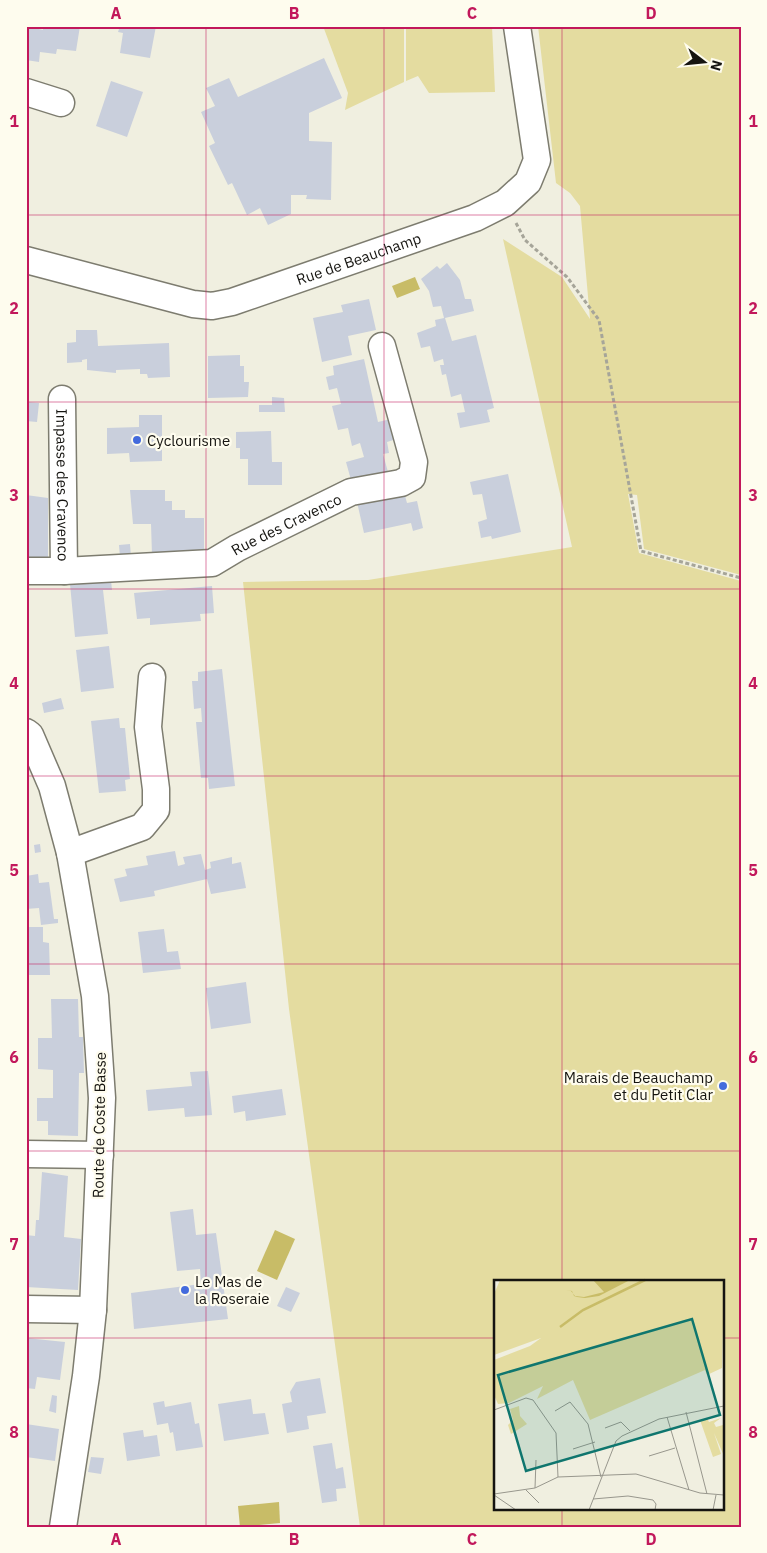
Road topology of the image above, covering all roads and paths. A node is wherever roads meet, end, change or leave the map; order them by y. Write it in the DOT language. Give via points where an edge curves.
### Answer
graph roads {
  1 [pos="517,26"];
  2 [pos="26,92"];
  3 [pos="61,103"];
  4 [pos="505,203"];
  5 [pos="26,260"];
  6 [pos="382,346"];
  7 [pos="62,399"];
  8 [pos="26,571"];
  9 [pos="64,572"];
  10 [pos="741,578"];
  11 [pos="152,676"];
  12 [pos="26,732"];
  13 [pos="70,853"];
  14 [pos="26,1154"];
  15 [pos="100,1155"];
  16 [pos="26,1309"];
  17 [pos="93,1310"];
  18 [pos="63,1527"];
  1 -- 4 [label="street, Rue de Beauchamp" via="537,160 528,182"];
  2 -- 3 [label="street"];
  4 -- 5 [label="street, Rue de Beauchamp" via="475,218 232,302 212,306 193,304"];
  4 -- 10 [label="path" via="525,240 567,277 599,320 641,551"];
  6 -- 9 [label="street, Rue des Cravenco" via="414,462 412,477 351,492 212,563"];
  7 -- 9 [label="street, Impasse des Cravenco"];
  8 -- 9 [label="street, Rue des Cravenco"];
  11 -- 13 [label="street" via="148,727 156,810 142,827"];
  12 -- 13 [label="street, Route de Coste Basse" via="52,786"];
  13 -- 15 [label="street, Route de Coste Basse" via="95,996 102,1098"];
  14 -- 15 [label="street"];
  15 -- 17 [label="street, Route de Coste Basse"];
  16 -- 17 [label="street"];
  17 -- 18 [label="street, Route de Coste Basse"];
}
